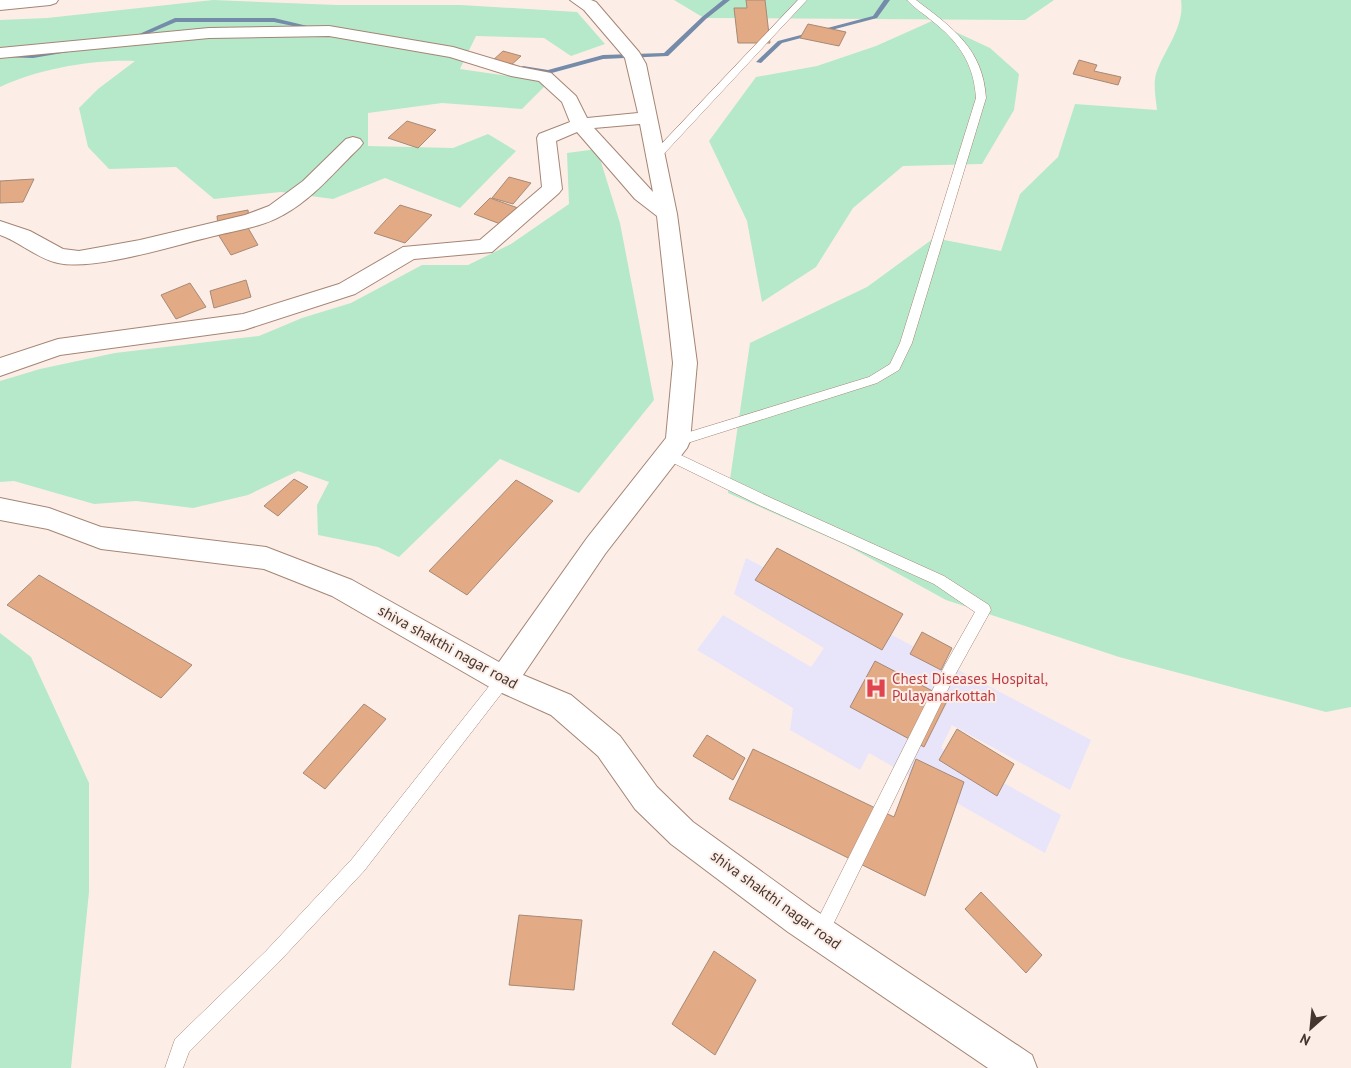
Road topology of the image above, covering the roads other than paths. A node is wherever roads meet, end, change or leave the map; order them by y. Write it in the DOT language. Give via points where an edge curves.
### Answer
graph roads {
  1 [pos="50,0"];
  2 [pos="578,0"];
  3 [pos="803,0"];
  4 [pos="911,0"];
  5 [pos="0,5"];
  6 [pos="0,53"];
  7 [pos="648,118"];
  8 [pos="580,124"];
  9 [pos="353,143"];
  10 [pos="656,156"];
  11 [pos="667,214"];
  12 [pos="0,228"];
  13 [pos="0,367"];
  14 [pos="673,447"];
  15 [pos="0,509"];
  16 [pos="503,680"];
  17 [pos="820,933"];
  18 [pos="174,1068"];
  19 [pos="1019,1068"];
  1 -- 5 [label="street"];
  2 -- 7 [label="street" via="590,6 633,56"];
  3 -- 10 [label="lane"];
  4 -- 14 [label="lane" via="952,33 977,64 981,98 906,343 895,367 873,380"];
  6 -- 8 [label="street" via="209,32 329,32 453,52 517,72 545,77 570,100"];
  7 -- 8 [label="street"];
  7 -- 10 [label="street"];
  8 -- 11 [label="street" via="642,194"];
  8 -- 13 [label="street" via="546,138 552,188 485,247 410,252 347,289 244,322 58,347"];
  9 -- 12 [label="street" via="310,185 276,211 169,240 79,258 59,256 23,236"];
  10 -- 11 [label="street"];
  11 -- 14 [label="street" via="684,363"];
  14 -- 16 [label="street" via="596,546"];
  14 -- 17 [label="lane" via="764,501 939,580 984,610 950,670"];
  15 -- 16 [label="street, shiva shakthi nagar road" via="49,519 101,538 266,558 342,588"];
  16 -- 17 [label="street, shiva shakthi nagar road" via="561,705 609,746 646,798 682,833"];
  16 -- 18 [label="lane" via="358,865 182,1046"];
  17 -- 19 [label="street, shiva shakthi nagar road"];
}
